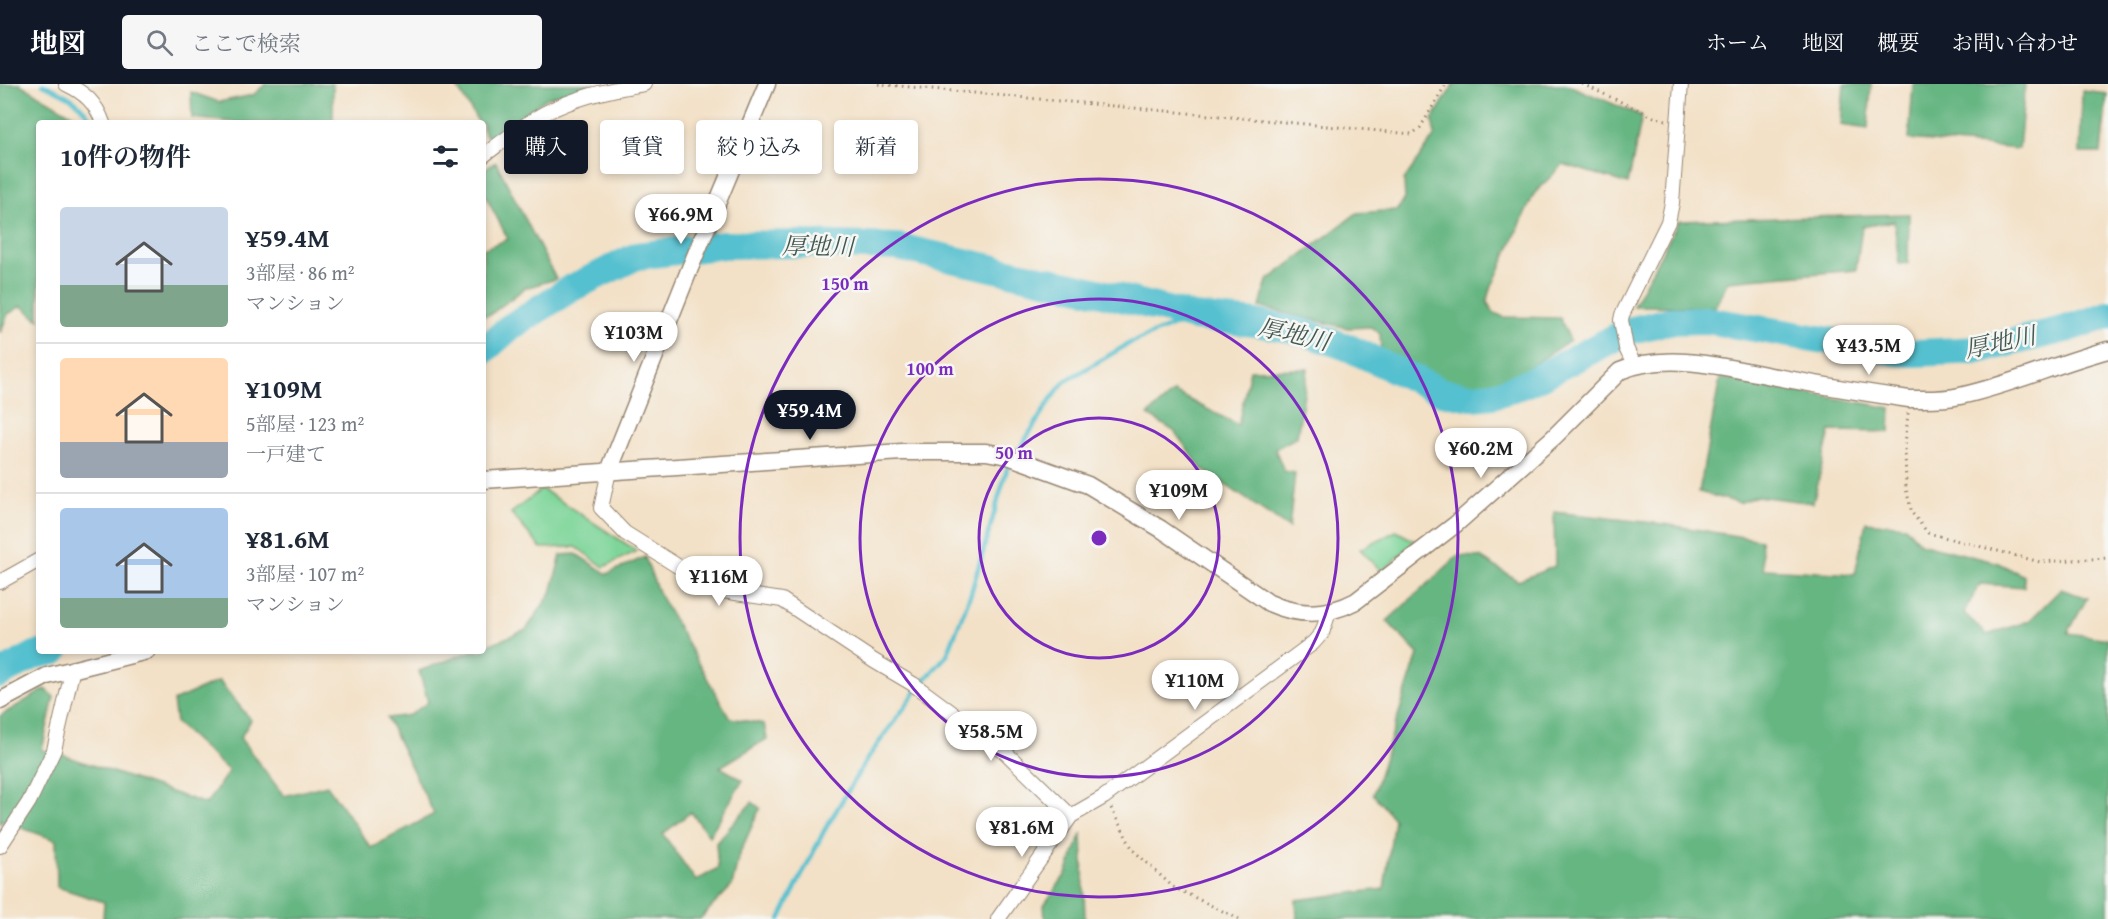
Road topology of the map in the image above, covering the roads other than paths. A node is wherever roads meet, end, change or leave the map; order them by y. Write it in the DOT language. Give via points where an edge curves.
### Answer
graph roads {
  1 [pos="66,84"];
  2 [pos="645,84"];
  3 [pos="767,84"];
  4 [pos="1681,84"];
  5 [pos="102,120"];
  6 [pos="486,154"];
  7 [pos="2108,350"];
  8 [pos="1634,365"];
  9 [pos="609,471"];
  10 [pos="486,480"];
  11 [pos="36,562"];
  12 [pos="0,582"];
  13 [pos="1329,612"];
  14 [pos="134,654"];
  15 [pos="73,668"];
  16 [pos="0,701"];
  17 [pos="1071,816"];
  18 [pos="0,846"];
  19 [pos="998,919"];
  1 -- 5 [label="street" via="92,100"];
  2 -- 6 [label="street" via="587,96 546,113"];
  3 -- 9 [label="street"];
  4 -- 8 [label="street" via="1668,222 1621,320"];
  7 -- 8 [label="street" via="1959,396 1909,399 1715,366 1667,361"];
  8 -- 13 [label="street" via="1620,371 1554,437 1456,524 1356,601"];
  9 -- 10 [label="street"];
  9 -- 13 [label="street" via="902,452 986,452 1088,485 1161,529 1269,603 1304,613"];
  9 -- 17 [label="street" via="601,508 626,533 702,582 723,591 783,600 918,688 1005,752"];
  11 -- 12 [label="street"];
  13 -- 17 [label="street" via="1322,633 1313,643 1104,797"];
  14 -- 15 [label="street"];
  15 -- 16 [label="street" via="47,675"];
  15 -- 18 [label="street" via="54,750 29,802"];
  17 -- 19 [label="street"];
}
